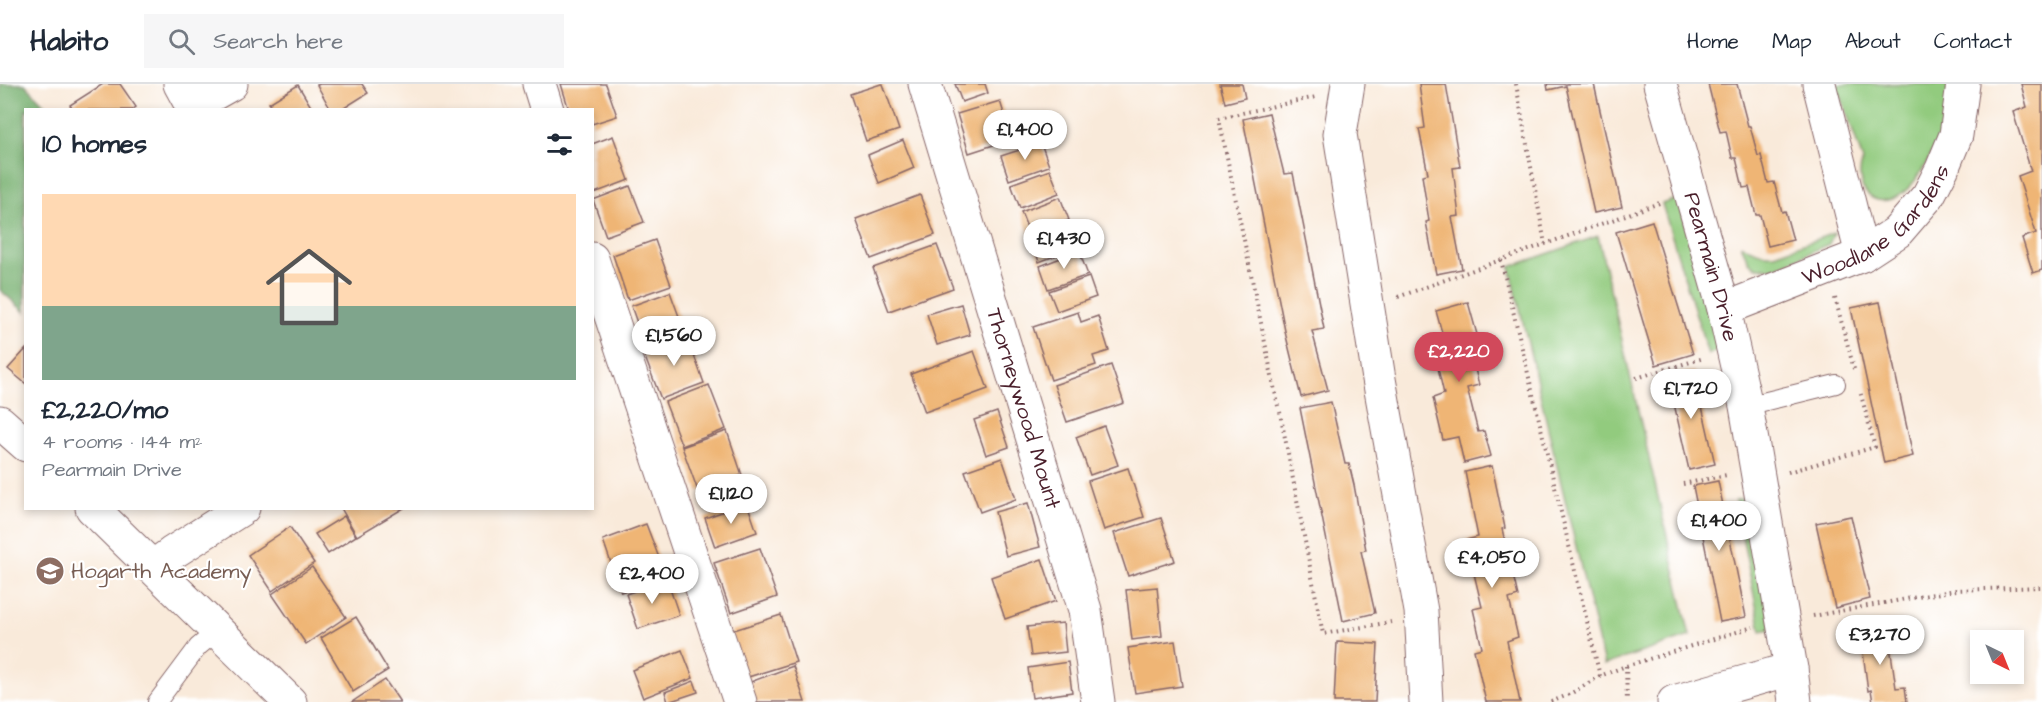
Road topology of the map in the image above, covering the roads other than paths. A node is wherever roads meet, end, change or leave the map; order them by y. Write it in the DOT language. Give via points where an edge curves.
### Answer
graph roads {
  1 [pos="231,84"];
  2 [pos="540,84"];
  3 [pos="925,84"];
  4 [pos="1660,84"];
  5 [pos="1819,84"];
  6 [pos="1963,84"];
  7 [pos="1334,90"];
  8 [pos="186,95"];
  9 [pos="546,108"];
  10 [pos="1862,255"];
  11 [pos="594,271"];
  12 [pos="598,296"];
  13 [pos="1724,309"];
  14 [pos="1836,384"];
  15 [pos="1746,406"];
  16 [pos="0,422"];
  17 [pos="24,443"];
  18 [pos="94,510"];
  19 [pos="240,510"];
  20 [pos="153,567"];
  21 [pos="217,631"];
  22 [pos="1791,669"];
  23 [pos="157,702"];
  24 [pos="290,702"];
  25 [pos="740,702"];
  26 [pos="1098,702"];
  27 [pos="1426,702"];
  28 [pos="1674,702"];
  29 [pos="1795,702"];
  1 -- 8 [label="street"];
  2 -- 9 [label="street"];
  3 -- 26 [label="street, Thorneywood Mount" via="1085,610"];
  4 -- 13 [label="street, Pearmain Drive"];
  5 -- 10 [label="street"];
  6 -- 10 [label="street, Woodlane Gardens" via="1956,135 1928,196 1897,232"];
  7 -- 27 [label="street" via="1379,379 1421,611"];
  10 -- 13 [label="street, Woodlane Gardens"];
  11 -- 12 [label="street"];
  12 -- 25 [label="street"];
  13 -- 15 [label="street, Pearmain Drive"];
  14 -- 15 [label="lane"];
  15 -- 22 [label="street, Pearmain Drive" via="1743,477"];
  16 -- 17 [label="street"];
  18 -- 20 [label="street"];
  19 -- 20 [label="street"];
  20 -- 21 [label="street"];
  21 -- 23 [label="lane" via="198,647"];
  21 -- 24 [label="street"];
  22 -- 28 [label="street"];
  22 -- 29 [label="street, Pearmain Drive"];
}
